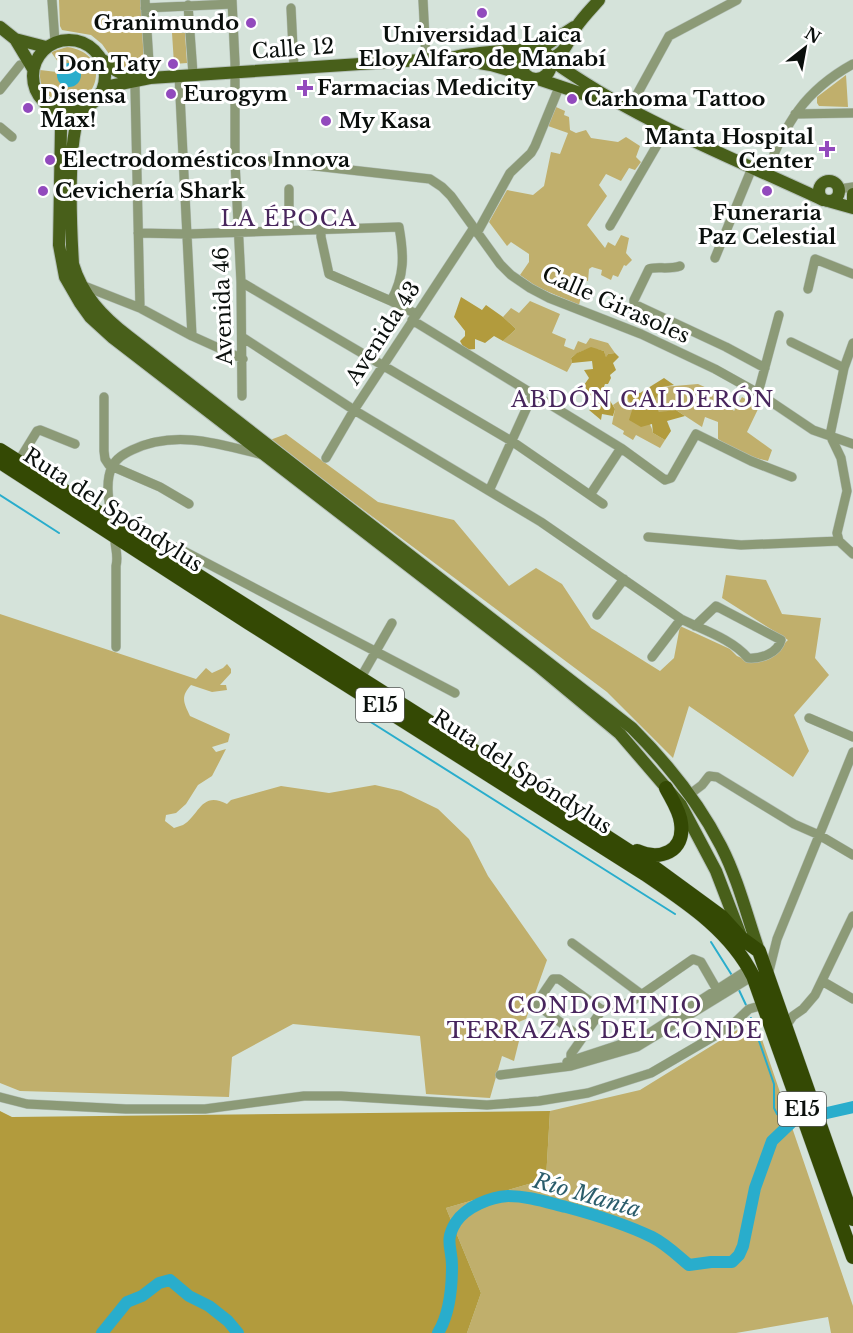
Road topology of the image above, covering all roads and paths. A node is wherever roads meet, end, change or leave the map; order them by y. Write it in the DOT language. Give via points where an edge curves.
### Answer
graph roads {
  1 [pos="52,0"];
  2 [pos="423,0"];
  3 [pos="599,0"];
  4 [pos="737,0"];
  5 [pos="232,2"];
  6 [pos="145,4"];
  7 [pos="188,5"];
  8 [pos="291,8"];
  9 [pos="578,24"];
  10 [pos="0,27"];
  11 [pos="15,39"];
  12 [pos="50,45"];
  13 [pos="536,49"];
  14 [pos="564,50"];
  15 [pos="100,57"];
  16 [pos="451,58"];
  17 [pos="426,59"];
  18 [pos="551,59"];
  19 [pos="853,64"];
  20 [pos="20,65"];
  21 [pos="294,68"];
  22 [pos="33,69"];
  23 [pos="235,72"];
  24 [pos="193,74"];
  25 [pos="179,75"];
  26 [pos="572,75"];
  27 [pos="532,77"];
  28 [pos="144,79"];
  29 [pos="560,85"];
  30 [pos="0,90"];
  31 [pos="100,93"];
  32 [pos="44,102"];
  33 [pos="624,107"];
  34 [pos="82,109"];
  35 [pos="853,113"];
  36 [pos="795,114"];
  37 [pos="0,127"];
  38 [pos="667,128"];
  39 [pos="12,137"];
  40 [pos="236,162"];
  41 [pos="752,168"];
  42 [pos="766,174"];
  43 [pos="784,182"];
  44 [pos="822,183"];
  45 [pos="853,187"];
  46 [pos="289,189"];
  47 [pos="839,191"];
  48 [pos="853,194"];
  49 [pos="826,201"];
  50 [pos="853,202"];
  51 [pos="853,208"];
  52 [pos="610,226"];
  53 [pos="289,230"];
  54 [pos="321,230"];
  55 [pos="475,231"];
  56 [pos="138,232"];
  57 [pos="238,232"];
  58 [pos="188,234"];
  59 [pos="715,258"];
  60 [pos="680,266"];
  61 [pos="853,274"];
  62 [pos="241,282"];
  63 [pos="79,284"];
  64 [pos="808,289"];
  65 [pos="391,301"];
  66 [pos="140,308"];
  67 [pos="779,315"];
  68 [pos="414,317"];
  69 [pos="192,336"];
  70 [pos="242,337"];
  71 [pos="791,342"];
  72 [pos="853,342"];
  73 [pos="243,359"];
  74 [pos="383,366"];
  75 [pos="765,368"];
  76 [pos="844,368"];
  77 [pos="758,393"];
  78 [pos="533,394"];
  79 [pos="242,396"];
  80 [pos="104,397"];
  81 [pos="354,410"];
  82 [pos="830,435"];
  83 [pos="513,442"];
  84 [pos="75,444"];
  85 [pos="853,444"];
  86 [pos="621,448"];
  87 [pos="0,450"];
  88 [pos="265,456"];
  89 [pos="326,458"];
  90 [pos="0,462"];
  91 [pos="18,462"];
  92 [pos="112,467"];
  93 [pos="792,477"];
  94 [pos="489,491"];
  95 [pos="590,495"];
  96 [pos="189,504"];
  97 [pos="603,504"];
  98 [pos="114,529"];
  99 [pos="648,537"];
  100 [pos="839,541"];
  101 [pos="853,554"];
  102 [pos="167,556"];
  103 [pos="624,579"];
  104 [pos="597,615"];
  105 [pos="681,619"];
  106 [pos="392,623"];
  107 [pos="695,626"];
  108 [pos="116,647"];
  109 [pos="376,651"];
  110 [pos="652,657"];
  111 [pos="360,679"];
  112 [pos="455,693"];
  113 [pos="809,718"];
  114 [pos="853,737"];
  115 [pos="853,752"];
  116 [pos="850,769"];
  117 [pos="666,788"];
  118 [pos="690,794"];
  119 [pos="819,835"];
  120 [pos="610,840"];
  121 [pos="853,855"];
  122 [pos="853,916"];
  123 [pos="741,939"];
  124 [pos="777,939"];
  125 [pos="572,943"];
  126 [pos="759,951"];
  127 [pos="768,975"];
  128 [pos="742,976"];
  129 [pos="822,981"];
  130 [pos="718,992"];
  131 [pos="641,994"];
  132 [pos="853,999"];
  133 [pos="763,1005"];
  134 [pos="602,1010"];
  135 [pos="786,1026"];
  136 [pos="572,1031"];
  137 [pos="571,1063"];
  138 [pos="500,1075"];
  139 [pos="0,1097"];
  140 [pos="853,1219"];
  141 [pos="853,1257"];
  1 -- 12 [label="street"];
  2 -- 17 [label="street"];
  3 -- 9 [label="main road"];
  4 -- 33 [label="street" via="669,36"];
  5 -- 7 [label="street"];
  5 -- 23 [label="street, Avenida 46"];
  6 -- 7 [label="street"];
  6 -- 28 [label="street"];
  7 -- 24 [label="street"];
  8 -- 21 [label="street"];
  9 -- 13 [label="main road"];
  9 -- 14 [label="main road"];
  10 -- 11 [label="main road"];
  11 -- 12 [label="main road"];
  11 -- 22 [label="main road"];
  12 -- 15 [label="main road" via="63,40 80,41"];
  12 -- 22 [label="main road"];
  13 -- 16 [label="main road, Calle 12"];
  13 -- 18 [label="main road"];
  13 -- 27 [label="main road" via="524,54 521,63"];
  14 -- 18 [label="main road"];
  14 -- 26 [label="main road" via="564,61"];
  15 -- 28 [label="main road" via="117,73"];
  15 -- 31 [label="main road" via="105,75"];
  16 -- 17 [label="main road, Calle 12"];
  16 -- 27 [label="main road, Calle 12"];
  17 -- 21 [label="main road, Calle 12"];
  18 -- 26 [label="main road, Calle 12"];
  18 -- 27 [label="main road" via="549,72"];
  19 -- 36 [label="street" via="818,88"];
  20 -- 30 [label="street"];
  21 -- 23 [label="main road, Calle 12"];
  22 -- 32 [label="main road" via="36,92"];
  23 -- 24 [label="main road, Calle 12"];
  23 -- 40 [label="street, Avenida 46"];
  24 -- 25 [label="main road, Calle 12"];
  25 -- 28 [label="main road, Calle 12"];
  25 -- 58 [label="street"];
  26 -- 33 [label="main road, Calle 12"];
  27 -- 29 [label="main road, Calle 12"];
  28 -- 31 [label="main road, Calle 12" via="110,86"];
  28 -- 56 [label="street" via="135,87"];
  29 -- 33 [label="main road, Calle 12"];
  29 -- 55 [label="street, Avenida 43" via="536,146 510,174"];
  31 -- 34 [label="main road"];
  32 -- 34 [label="main road" via="62,111"];
  32 -- 88 [label="main road" via="61,128 59,245 65,277 80,303 113,338"];
  33 -- 38 [label="main road, Calle 12"];
  34 -- 63 [label="main road" via="74,127 72,159 71,246"];
  35 -- 36 [label="street"];
  36 -- 42 [label="street"];
  37 -- 39 [label="street"];
  38 -- 41 [label="main road, Calle 12"];
  38 -- 52 [label="street"];
  40 -- 55 [label="street, Calle Girasoles" via="271,161 430,179 451,196"];
  40 -- 57 [label="street, Avenida 46"];
  41 -- 42 [label="main road, Calle 12"];
  41 -- 59 [label="street"];
  42 -- 43 [label="main road, Calle 12"];
  43 -- 44 [label="main road, Calle 12"];
  43 -- 49 [label="main road, Calle 12"];
  44 -- 47 [label="main road" via="831,181"];
  44 -- 49 [label="main road" via="818,192"];
  45 -- 47 [label="street"];
  46 -- 53 [label="street"];
  47 -- 49 [label="main road" via="834,200"];
  47 -- 50 [label="main road"];
  48 -- 50 [label="main road"];
  49 -- 51 [label="main road, Calle 12"];
  53 -- 54 [label="street"];
  53 -- 57 [label="street"];
  54 -- 65 [label="street" via="329,274"];
  54 -- 65 [label="street" via="399,227 402,275"];
  55 -- 68 [label="street, Avenida 43"];
  55 -- 77 [label="street, Calle Girasoles" via="500,264 530,288 641,334"];
  56 -- 58 [label="street"];
  56 -- 66 [label="street"];
  57 -- 58 [label="street"];
  57 -- 62 [label="street, Avenida 46"];
  58 -- 69 [label="street"];
  60 -- 75 [label="street" via="649,269 634,304"];
  61 -- 64 [label="street" via="814,259"];
  62 -- 70 [label="street, Avenida 46"];
  62 -- 74 [label="street"];
  63 -- 66 [label="street"];
  63 -- 118 [label="main road" via="113,324 632,728"];
  65 -- 68 [label="street"];
  66 -- 69 [label="street"];
  67 -- 75 [label="street"];
  68 -- 74 [label="street, Avenida 43"];
  68 -- 78 [label="street"];
  69 -- 73 [label="street"];
  70 -- 73 [label="street, Avenida 46"];
  70 -- 81 [label="street"];
  71 -- 76 [label="street"];
  72 -- 76 [label="street"];
  73 -- 79 [label="street, Avenida 46"];
  74 -- 81 [label="street, Avenida 43"];
  74 -- 83 [label="street"];
  75 -- 77 [label="street"];
  76 -- 82 [label="street"];
  77 -- 82 [label="street, Calle Girasoles" via="813,430"];
  78 -- 83 [label="street"];
  78 -- 86 [label="street"];
  80 -- 92 [label="street" via="104,451"];
  81 -- 89 [label="street, Avenida 43"];
  81 -- 94 [label="street"];
  82 -- 85 [label="street, Calle Girasoles"];
  82 -- 100 [label="street" via="841,458 847,491 837,533"];
  83 -- 94 [label="street"];
  83 -- 95 [label="street"];
  84 -- 91 [label="street" via="40,430"];
  86 -- 93 [label="street" via="669,480 696,434"];
  86 -- 95 [label="street"];
  87 -- 91 [label="highway, Ruta del Spóndylus / E15"];
  88 -- 92 [label="street" via="196,439 168,439 120,456"];
  88 -- 117 [label="main road" via="592,710 627,742"];
  90 -- 98 [label="highway, Ruta del Spóndylus / E15"];
  91 -- 98 [label="highway, Ruta del Spóndylus / E15"];
  92 -- 96 [label="street"];
  92 -- 98 [label="street" via="109,495"];
  94 -- 103 [label="street"];
  95 -- 97 [label="street"];
  98 -- 102 [label="highway, Ruta del Spóndylus / E15"];
  98 -- 108 [label="street" via="118,555"];
  98 -- 128 [label="highway, Ruta del Spóndylus / E15" via="645,874 706,918"];
  99 -- 100 [label="street" via="741,545"];
  100 -- 101 [label="street"];
  102 -- 109 [label="street" via="176,547"];
  102 -- 111 [label="highway, Ruta del Spóndylus / E15"];
  103 -- 104 [label="street"];
  103 -- 105 [label="street"];
  105 -- 107 [label="street"];
  105 -- 110 [label="street"];
  106 -- 109 [label="street"];
  107 -- 107 [label="street" via="748,658 768,654 781,640 716,606"];
  109 -- 111 [label="street"];
  109 -- 112 [label="street"];
  111 -- 120 [label="highway, Ruta del Spóndylus / E15"];
  113 -- 114 [label="street"];
  115 -- 116 [label="street"];
  116 -- 119 [label="street"];
  117 -- 120 [label="highway" via="682,825 680,838 671,852 648,856"];
  117 -- 123 [label="main road" via="681,805 708,852"];
  118 -- 119 [label="street" via="709,776 717,777"];
  118 -- 126 [label="main road" via="722,848"];
  119 -- 121 [label="street"];
  119 -- 124 [label="street"];
  120 -- 123 [label="highway, Ruta del Spóndylus / E15" via="706,904"];
  122 -- 129 [label="street"];
  123 -- 126 [label="highway, Ruta del Spóndylus / E15"];
  123 -- 128 [label="main road"];
  124 -- 126 [label="street"];
  124 -- 127 [label="street"];
  125 -- 131 [label="street"];
  126 -- 127 [label="highway, E15"];
  126 -- 128 [label="street" via="748,956"];
  127 -- 135 [label="highway, E15"];
  128 -- 130 [label="street"];
  128 -- 133 [label="highway, Ruta del Spóndylus / E15"];
  129 -- 132 [label="street"];
  129 -- 135 [label="street" via="804,1009"];
  130 -- 131 [label="street" via="701,962 695,959"];
  130 -- 137 [label="street" via="635,1044"];
  131 -- 134 [label="street" via="624,1006"];
  133 -- 139 [label="street" via="749,1009 730,1028 651,1072 588,1093 539,1101 488,1105 304,1096 205,1109 126,1109 27,1104"];
  133 -- 141 [label="highway, Ruta del Spóndylus / E15"];
  134 -- 136 [label="street" via="559,979 553,979 536,1005"];
  134 -- 137 [label="street" via="571,1054"];
  135 -- 140 [label="highway, E15"];
  137 -- 138 [label="street"];
}
